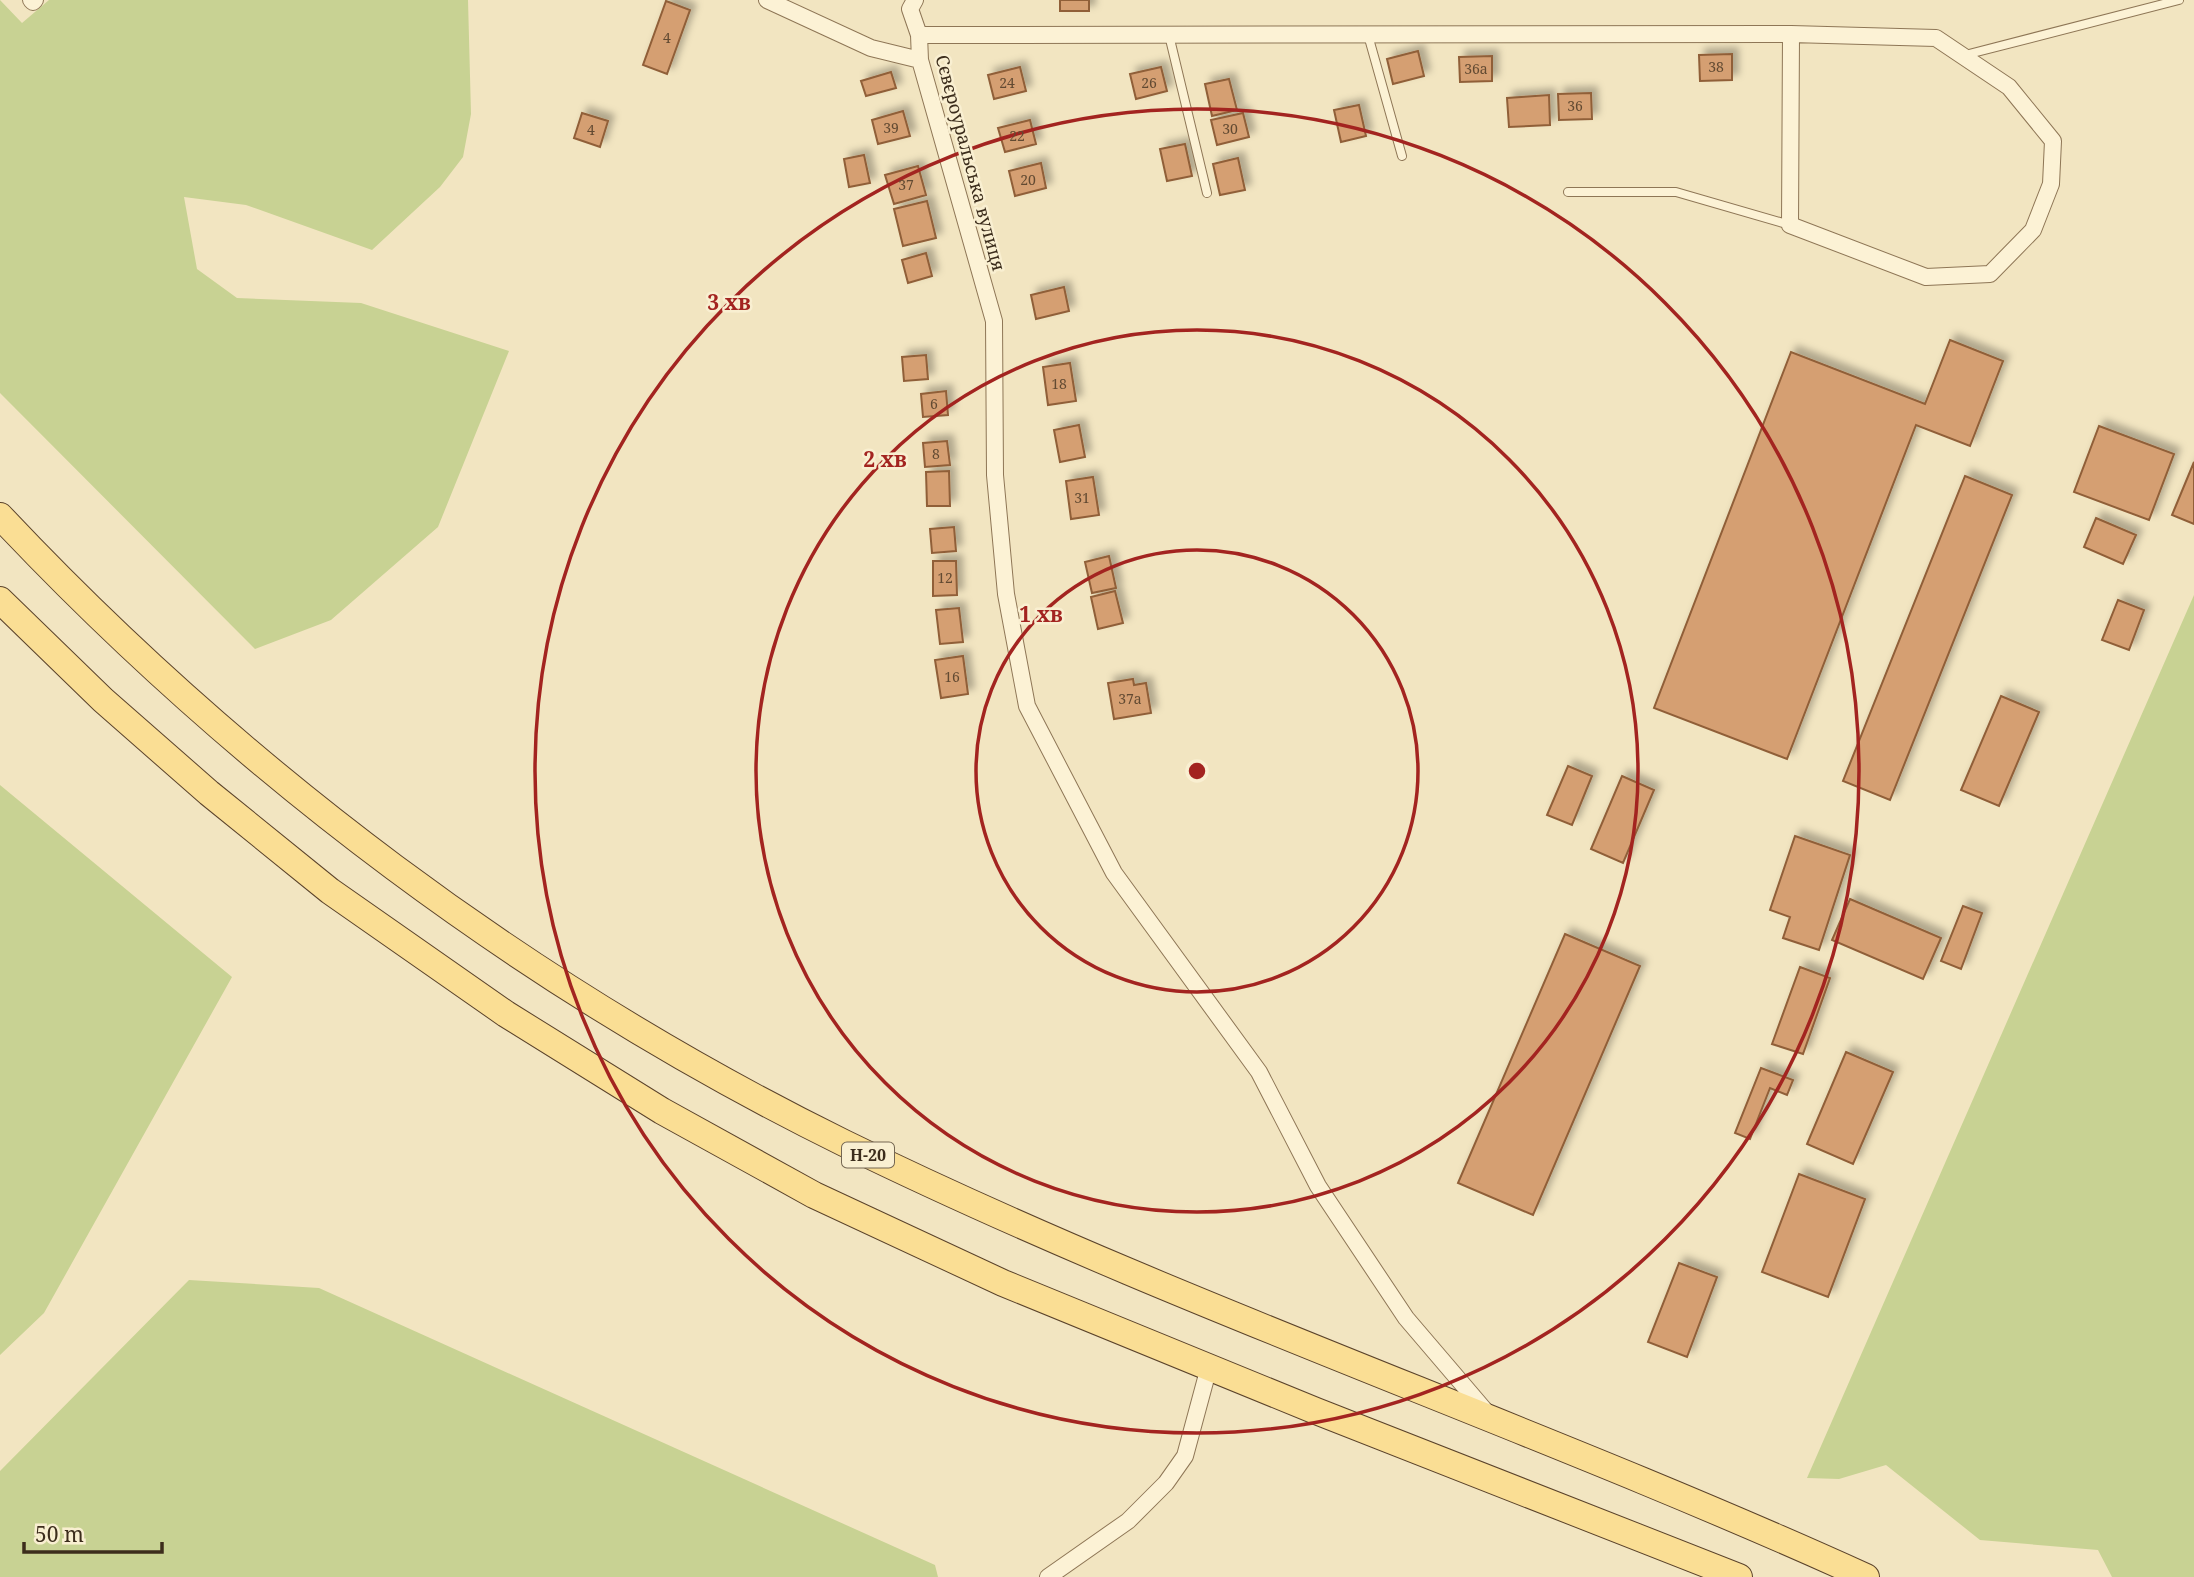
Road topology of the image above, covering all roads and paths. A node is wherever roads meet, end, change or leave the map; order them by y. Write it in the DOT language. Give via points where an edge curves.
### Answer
graph roads {
  1 [pos="767,0"];
  2 [pos="915,0"];
  3 [pos="2179,0"];
  4 [pos="1791,34"];
  5 [pos="919,35"];
  6 [pos="1169,35"];
  7 [pos="1368,35"];
  8 [pos="1962,55"];
  9 [pos="920,60"];
  10 [pos="1402,156"];
  11 [pos="1568,192"];
  12 [pos="1207,193"];
  13 [pos="1790,225"];
  14 [pos="0,516"];
  15 [pos="0,600"];
  16 [pos="1209,1367"];
  17 [pos="1492,1418"];
  18 [pos="1048,1577"];
  19 [pos="1739,1577"];
  20 [pos="1866,1577"];
  1 -- 9 [label="street" via="871,48"];
  2 -- 5 [label="street" via="910,9"];
  3 -- 8 [label="lane"];
  4 -- 7 [label="street, Сєвєроуральська вулиця"];
  4 -- 8 [label="street, Сєвєроуральська вулиця" via="1936,38"];
  4 -- 13 [label="street"];
  5 -- 6 [label="street, Сєвєроуральська вулиця"];
  5 -- 9 [label="street, Сєвєроуральська вулиця"];
  6 -- 7 [label="street, Сєвєроуральська вулиця"];
  6 -- 12 [label="lane"];
  7 -- 10 [label="lane"];
  8 -- 13 [label="street, Сєвєроуральська вулиця" via="2009,87 2053,141 2051,184 2033,230 1990,274 1926,277"];
  9 -- 17 [label="street, Сєвєроуральська вулиця" via="994,321 995,475 1006,594 1027,706 1114,873 1259,1072 1318,1186 1406,1318"];
  11 -- 13 [label="lane" via="1676,192"];
  14 -- 17 [label="main road, Н-20" via="144,660 245,748 352,836 551,977 687,1059 838,1140 987,1212"];
  15 -- 16 [label="main road" via="103,700 209,793 330,891 506,1014 662,1111 814,1195 1003,1283"];
  16 -- 18 [label="street" via="1185,1456 1166,1483 1128,1521"];
  16 -- 19 [label="main road"];
  17 -- 20 [label="main road, Н-20"];
}
